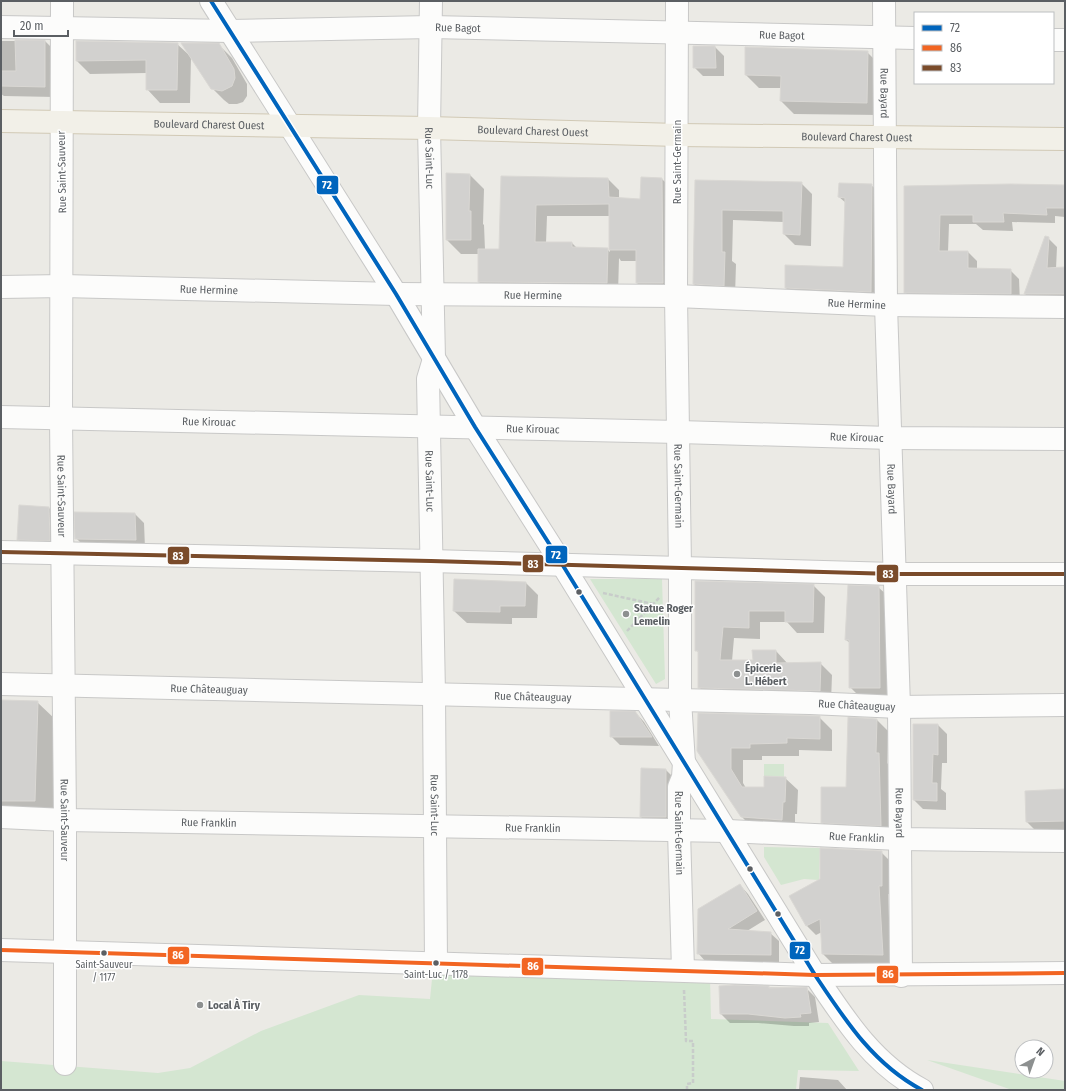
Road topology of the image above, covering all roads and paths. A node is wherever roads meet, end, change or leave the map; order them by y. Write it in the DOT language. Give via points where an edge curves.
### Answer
graph roads {
  1 [pos="62,1"];
  2 [pos="212,1"];
  3 [pos="431,1"];
  4 [pos="677,1"];
  5 [pos="884,1"];
  6 [pos="1,27"];
  7 [pos="63,28"];
  8 [pos="431,28"];
  9 [pos="231,31"];
  10 [pos="677,34"];
  11 [pos="884,37"];
  12 [pos="914,38"];
  13 [pos="1054,40"];
  14 [pos="1065,40"];
  15 [pos="1,121"];
  16 [pos="61,122"];
  17 [pos="291,126"];
  18 [pos="429,128"];
  19 [pos="678,135"];
  20 [pos="886,138"];
  21 [pos="1065,139"];
  22 [pos="1,286"];
  23 [pos="63,286"];
  24 [pos="396,294"];
  25 [pos="432,294"];
  26 [pos="676,296"];
  27 [pos="886,305"];
  28 [pos="1065,307"];
  29 [pos="434,359"];
  30 [pos="1,417"];
  31 [pos="61,418"];
  32 [pos="430,427"];
  33 [pos="475,427"];
  34 [pos="679,432"];
  35 [pos="891,438"];
  36 [pos="1065,439"];
  37 [pos="1,552"];
  38 [pos="62,553"];
  39 [pos="431,561"];
  40 [pos="562,564"];
  41 [pos="680,567"];
  42 [pos="894,574"];
  43 [pos="1065,574"];
  44 [pos="596,592"];
  45 [pos="662,595"];
  46 [pos="653,604"];
  47 [pos="623,636"];
  48 [pos="1,684"];
  49 [pos="62,685"];
  50 [pos="434,694"];
  51 [pos="645,699"];
  52 [pos="680,700"];
  53 [pos="1065,705"];
  54 [pos="899,707"];
  55 [pos="684,763"];
  56 [pos="1,816"];
  57 [pos="65,820"];
  58 [pos="434,827"];
  59 [pos="679,831"];
  60 [pos="728,831"];
  61 [pos="899,839"];
  62 [pos="1065,841"];
  63 [pos="1,950"];
  64 [pos="64,952"];
  65 [pos="436,962"];
  66 [pos="1065,973"];
  67 [pos="815,975"];
  68 [pos="901,976"];
  69 [pos="683,979"];
  70 [pos="65,1064"];
  71 [pos="688,1090"];
  72 [pos="922,1090"];
  1 -- 7 [label="street, Rue Saint-Sauveur"];
  2 -- 9 [label="street"];
  3 -- 8 [label="street, Rue Saint-Luc"];
  4 -- 10 [label="street, Rue Saint-Germain"];
  5 -- 11 [label="street, Rue Bayard"];
  6 -- 7 [label="street, Rue Bagot"];
  7 -- 9 [label="street, Rue Bagot"];
  7 -- 16 [label="street, Rue Saint-Sauveur"];
  8 -- 9 [label="street, Rue Bagot"];
  8 -- 10 [label="street, Rue Bagot"];
  8 -- 18 [label="street, Rue Saint-Luc"];
  9 -- 17 [label="street"];
  10 -- 11 [label="street, Rue Bagot"];
  10 -- 19 [label="street, Rue Saint-Germain"];
  11 -- 12 [label="street, Rue Bagot"];
  11 -- 20 [label="street, Rue Bayard"];
  13 -- 14 [label="street"];
  15 -- 16 [label="main road, Boulevard Charest Ouest"];
  16 -- 17 [label="main road, Boulevard Charest Ouest"];
  16 -- 23 [label="street, Rue Saint-Sauveur"];
  17 -- 18 [label="main road, Boulevard Charest Ouest"];
  17 -- 24 [label="street"];
  18 -- 19 [label="main road, Boulevard Charest Ouest"];
  18 -- 25 [label="street, Rue Saint-Luc"];
  19 -- 20 [label="main road, Boulevard Charest Ouest"];
  19 -- 26 [label="street, Rue Saint-Germain"];
  20 -- 21 [label="main road, Boulevard Charest Ouest"];
  20 -- 27 [label="street, Rue Bayard"];
  22 -- 23 [label="street, Rue Hermine"];
  23 -- 24 [label="street, Rue Hermine"];
  23 -- 31 [label="street, Rue Saint-Sauveur"];
  24 -- 25 [label="street, Rue Hermine"];
  24 -- 29 [label="street"];
  25 -- 26 [label="street, Rue Hermine"];
  25 -- 29 [label="street, Rue Saint-Luc"];
  26 -- 27 [label="street, Rue Hermine"];
  26 -- 34 [label="street, Rue Saint-Germain"];
  27 -- 28 [label="street, Rue Hermine"];
  27 -- 35 [label="street, Rue Bayard"];
  29 -- 32 [label="street, Rue Saint-Luc" via="428,379"];
  29 -- 33 [label="street"];
  30 -- 31 [label="street, Rue Kirouac"];
  31 -- 32 [label="street, Rue Kirouac"];
  31 -- 38 [label="street, Rue Saint-Sauveur"];
  32 -- 33 [label="street, Rue Kirouac"];
  32 -- 39 [label="street, Rue Saint-Luc"];
  33 -- 34 [label="street, Rue Kirouac"];
  33 -- 40 [label="street"];
  34 -- 35 [label="street, Rue Kirouac"];
  34 -- 41 [label="street, Rue Saint-Germain"];
  35 -- 36 [label="street, Rue Kirouac"];
  35 -- 42 [label="street, Rue Bayard"];
  37 -- 38 [label="street"];
  38 -- 39 [label="street"];
  38 -- 49 [label="street, Rue Saint-Sauveur"];
  39 -- 40 [label="street"];
  39 -- 50 [label="street, Rue Saint-Luc"];
  40 -- 41 [label="street"];
  40 -- 51 [label="street"];
  41 -- 42 [label="street"];
  41 -- 52 [label="street, Rue Saint-Germain"];
  42 -- 43 [label="street"];
  42 -- 54 [label="street, Rue Bayard"];
  44 -- 46 [label="path"];
  45 -- 46 [label="path"];
  46 -- 47 [label="path"];
  48 -- 49 [label="street, Rue Châteauguay"];
  49 -- 50 [label="street, Rue Châteauguay"];
  49 -- 57 [label="street, Rue Saint-Sauveur"];
  50 -- 51 [label="street, Rue Châteauguay"];
  50 -- 58 [label="street, Rue Saint-Luc"];
  51 -- 52 [label="street, Rue Châteauguay"];
  51 -- 55 [label="street"];
  52 -- 54 [label="street, Rue Châteauguay" via="810,702"];
  52 -- 55 [label="street, Rue Saint-Germain"];
  53 -- 54 [label="street, Rue Châteauguay"];
  54 -- 61 [label="street, Rue Bayard"];
  55 -- 59 [label="street, Rue Saint-Germain" via="679,786"];
  55 -- 60 [label="street"];
  56 -- 57 [label="street, Rue Franklin"];
  57 -- 58 [label="street, Rue Franklin"];
  57 -- 64 [label="street, Rue Saint-Sauveur"];
  58 -- 59 [label="street, Rue Franklin"];
  58 -- 65 [label="street, Rue Saint-Luc"];
  59 -- 60 [label="street, Rue Franklin"];
  59 -- 69 [label="street, Rue Saint-Germain"];
  60 -- 61 [label="street, Rue Franklin"];
  60 -- 67 [label="street"];
  61 -- 62 [label="street, Rue Franklin"];
  61 -- 68 [label="street, Rue Bayard"];
  63 -- 64 [label="street"];
  64 -- 65 [label="street"];
  64 -- 70 [label="street, Rue Saint-Sauveur"];
  65 -- 69 [label="street"];
  66 -- 68 [label="street"];
  67 -- 68 [label="street"];
  67 -- 69 [label="street"];
  67 -- 72 [label="street" via="841,1014 874,1054 902,1079"];
  69 -- 71 [label="path" via="686,1041 693,1041 694,1083 687,1084"];
}
